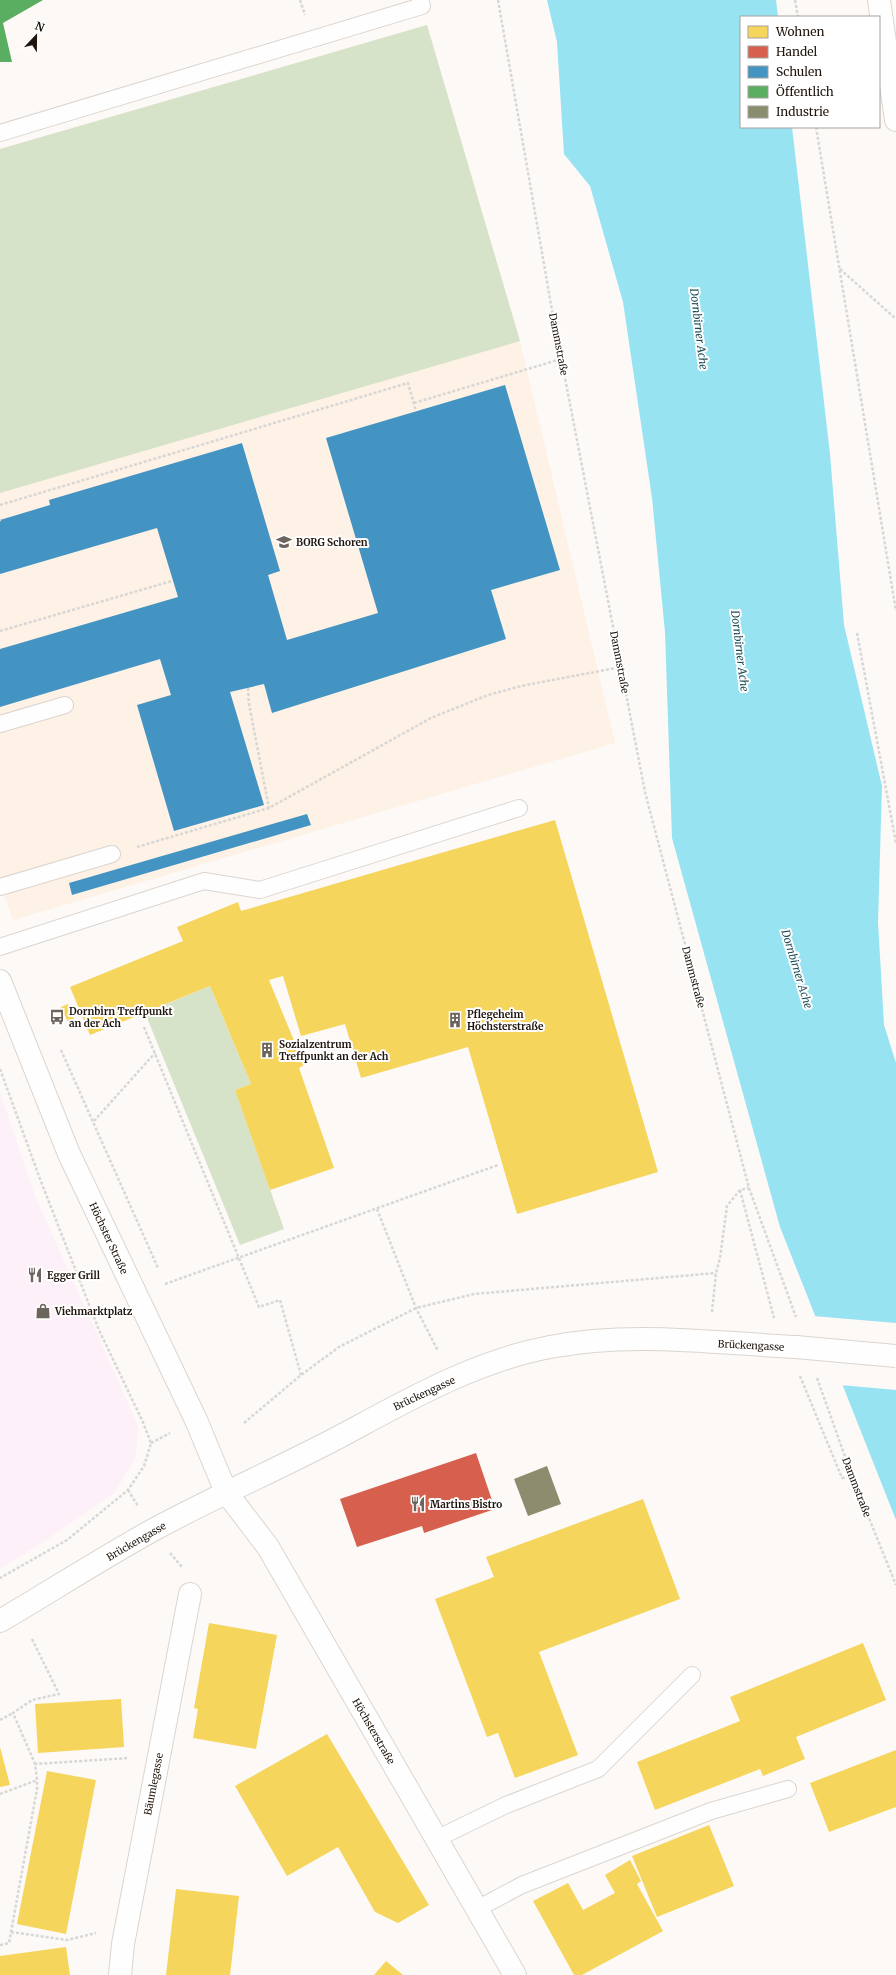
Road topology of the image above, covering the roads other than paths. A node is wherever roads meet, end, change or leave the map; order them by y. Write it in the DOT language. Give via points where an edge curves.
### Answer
graph roads {
  1 [pos="420,0"];
  2 [pos="879,0"];
  3 [pos="896,120"];
  4 [pos="0,133"];
  5 [pos="65,705"];
  6 [pos="0,724"];
  7 [pos="519,808"];
  8 [pos="112,854"];
  9 [pos="0,887"];
  10 [pos="0,947"];
  11 [pos="0,981"];
  12 [pos="896,1356"];
  13 [pos="226,1492"];
  14 [pos="190,1594"];
  15 [pos="0,1621"];
  16 [pos="692,1675"];
  17 [pos="788,1789"];
  18 [pos="436,1839"];
  19 [pos="477,1909"];
  20 [pos="120,1975"];
  21 [pos="515,1975"];
  1 -- 4 [label="lane" via="422,6"];
  2 -- 3 [label="street"];
  5 -- 6 [label="lane"];
  7 -- 10 [label="lane" via="260,890 204,881"];
  8 -- 9 [label="lane"];
  11 -- 13 [label="street, Höchster Straße" via="69,1154 196,1420"];
  12 -- 13 [label="street, Brückengasse, bridge" via="674,1339 614,1340 550,1347 491,1364 437,1386"];
  13 -- 15 [label="street, Brückengasse" via="153,1530"];
  13 -- 18 [label="street, Höchsterstraße" via="268,1547"];
  14 -- 20 [label="street, Bäumlegasse" via="123,1944"];
  16 -- 18 [label="lane" via="598,1769 506,1805"];
  17 -- 19 [label="lane" via="711,1811 522,1885"];
  18 -- 19 [label="street, Höchsterstraße"];
  19 -- 21 [label="street, Höchsterstraße"];
}
